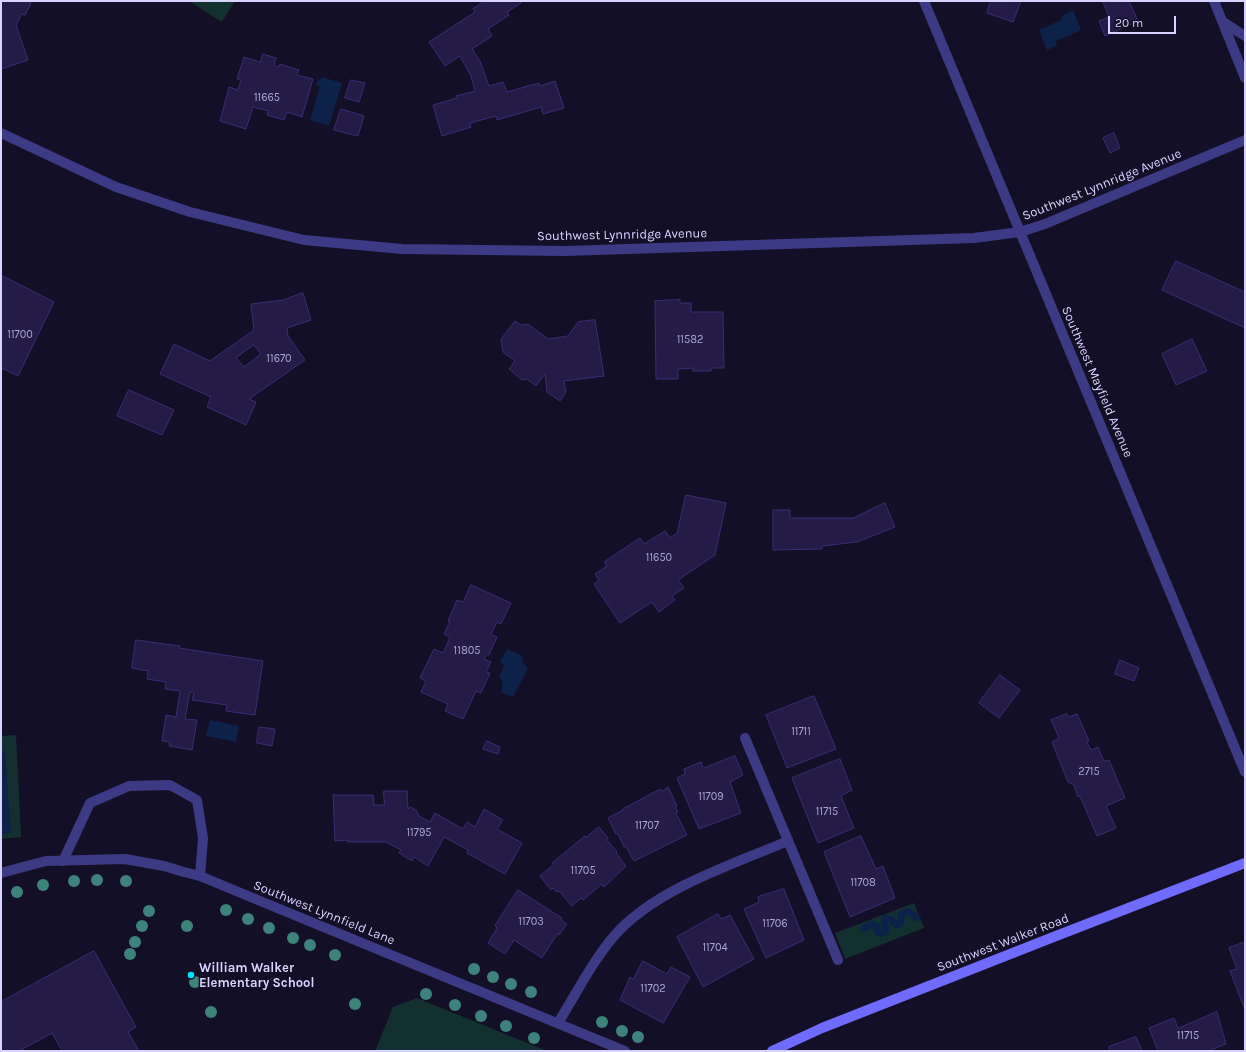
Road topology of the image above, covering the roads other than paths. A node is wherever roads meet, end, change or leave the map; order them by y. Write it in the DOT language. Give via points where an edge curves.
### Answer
graph roads {
  1 [pos="924,1"];
  2 [pos="1214,1"];
  3 [pos="1223,22"];
  4 [pos="1245,36"];
  5 [pos="1245,78"];
  6 [pos="1,132"];
  7 [pos="1245,140"];
  8 [pos="1020,232"];
  9 [pos="744,738"];
  10 [pos="1245,772"];
  11 [pos="788,841"];
  12 [pos="63,861"];
  13 [pos="1245,863"];
  14 [pos="1,873"];
  15 [pos="200,876"];
  16 [pos="838,960"];
  17 [pos="558,1023"];
  18 [pos="625,1051"];
  19 [pos="772,1051"];
  1 -- 8 [label="street, Southwest Mayfield Avenue"];
  2 -- 3 [label="street"];
  3 -- 4 [label="street"];
  3 -- 5 [label="street"];
  6 -- 8 [label="street, Southwest Lynnridge Avenue" via="116,187 190,212 304,240 394,249 571,251 974,238"];
  7 -- 8 [label="street, Southwest Lynnridge Avenue" via="1045,224"];
  8 -- 10 [label="street, Southwest Mayfield Avenue"];
  9 -- 11 [label="street"];
  11 -- 16 [label="street"];
  11 -- 17 [label="street" via="672,890 640,912 614,936"];
  12 -- 14 [label="street, Southwest Lynnfield Lane" via="46,861"];
  12 -- 15 [label="street, Southwest Lynnfield Lane" via="125,859"];
  12 -- 15 [label="street" via="90,803 129,786 170,785 197,800 203,838"];
  13 -- 19 [label="main road, Southwest Walker Road" via="837,1023"];
  15 -- 17 [label="street, Southwest Lynnfield Lane"];
  17 -- 18 [label="street, Southwest Lynnfield Lane"];
}
